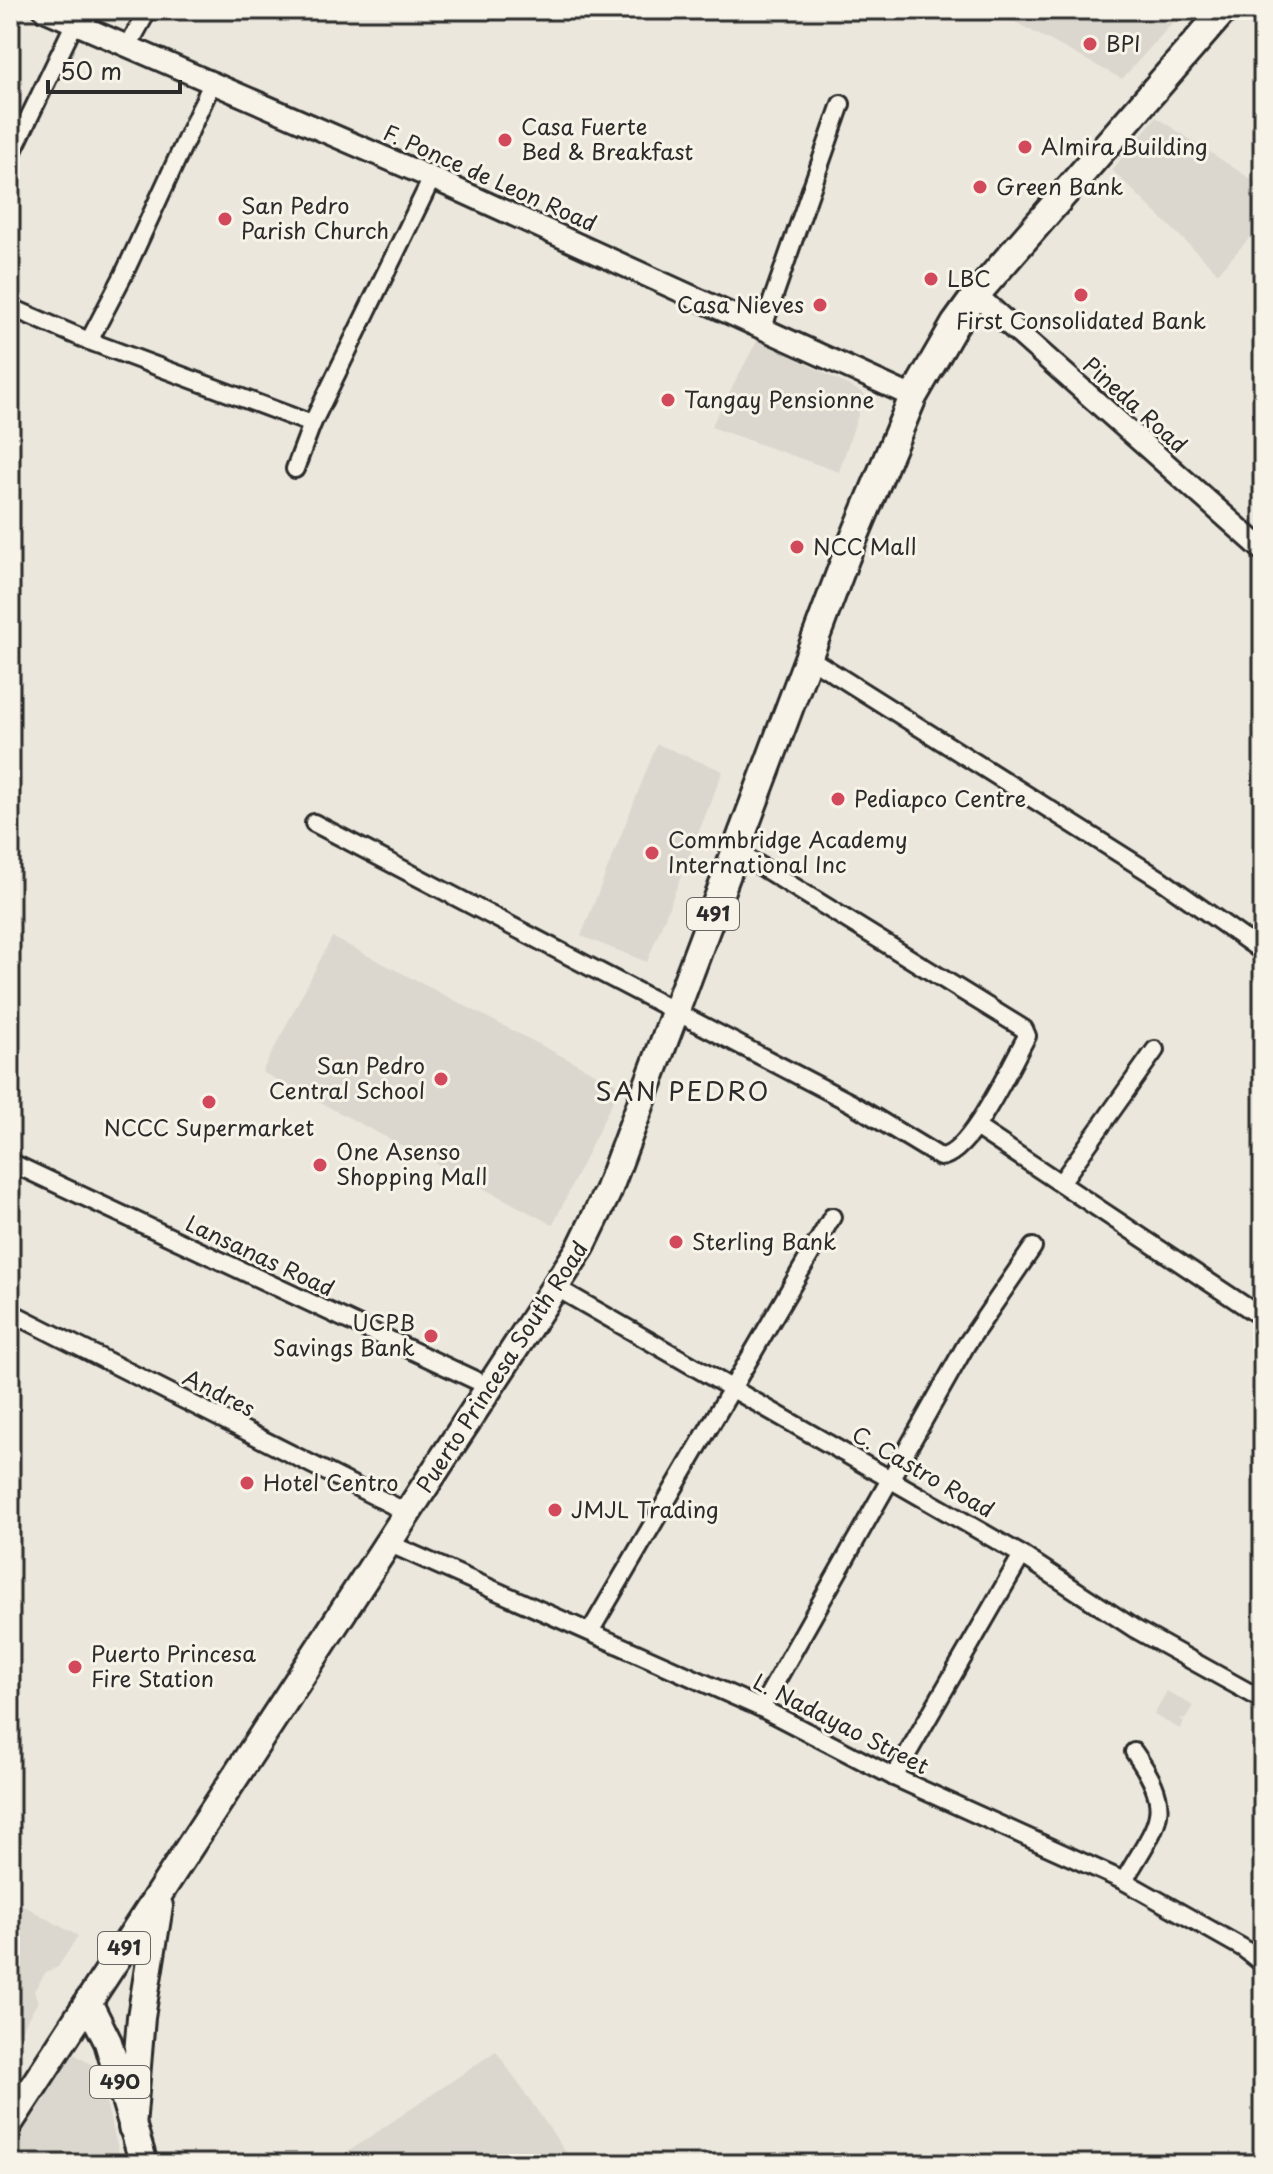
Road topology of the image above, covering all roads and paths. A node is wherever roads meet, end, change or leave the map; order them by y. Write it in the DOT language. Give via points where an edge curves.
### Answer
graph roads {
  1 [pos="44,10"];
  2 [pos="148,10"];
  3 [pos="1224,10"];
  4 [pos="78,16"];
  5 [pos="128,46"];
  6 [pos="213,81"];
  7 [pos="841,104"];
  8 [pos="10,157"];
  9 [pos="432,178"];
  10 [pos="976,295"];
  11 [pos="10,307"];
  12 [pos="763,327"];
  13 [pos="89,341"];
  14 [pos="913,397"];
  15 [pos="312,424"];
  16 [pos="295,469"];
  17 [pos="1263,550"];
  18 [pos="808,657"];
  19 [pos="314,823"];
  20 [pos="736,851"];
  21 [pos="1263,952"];
  22 [pos="676,1011"];
  23 [pos="1155,1050"];
  24 [pos="976,1127"];
  25 [pos="10,1162"];
  26 [pos="1062,1181"];
  27 [pos="832,1217"];
  28 [pos="1033,1247"];
  29 [pos="557,1288"];
  30 [pos="10,1312"];
  31 [pos="1254,1312"];
  32 [pos="492,1388"];
  33 [pos="732,1388"];
  34 [pos="888,1478"];
  35 [pos="408,1513"];
  36 [pos="388,1543"];
  37 [pos="1022,1555"];
  38 [pos="591,1630"];
  39 [pos="1263,1700"];
  40 [pos="761,1708"];
  41 [pos="1134,1752"];
  42 [pos="894,1777"];
  43 [pos="1124,1881"];
  44 [pos="161,1894"];
  45 [pos="1263,1964"];
  46 [pos="88,2002"];
  47 [pos="10,2122"];
  48 [pos="132,2127"];
  49 [pos="144,2164"];
  1 -- 4 [label="street, F. Ponce de Leon Road"];
  2 -- 5 [label="street"];
  3 -- 10 [label="main road, Puerto Princesa South Road / 491"];
  4 -- 5 [label="street, F. Ponce de Leon Road"];
  4 -- 8 [label="street"];
  5 -- 6 [label="street, F. Ponce de Leon Road"];
  6 -- 9 [label="street, F. Ponce de Leon Road"];
  6 -- 13 [label="street"];
  7 -- 12 [label="street"];
  9 -- 12 [label="street, F. Ponce de Leon Road"];
  9 -- 15 [label="street"];
  10 -- 14 [label="main road, Puerto Princesa South Road / 491"];
  10 -- 17 [label="street, Pineda Road"];
  11 -- 13 [label="street"];
  12 -- 14 [label="street, F. Ponce de Leon Road"];
  13 -- 15 [label="street"];
  14 -- 18 [label="main road, Puerto Princesa South Road / 491"];
  15 -- 16 [label="street"];
  18 -- 20 [label="main road, Puerto Princesa South Road / 491"];
  18 -- 21 [label="street" via="1160,879"];
  19 -- 22 [label="street"];
  20 -- 22 [label="main road, Puerto Princesa South Road / 491"];
  20 -- 24 [label="street" via="1024,1029 1027,1036"];
  22 -- 24 [label="street" via="851,1103 940,1157 954,1154"];
  22 -- 29 [label="main road, Puerto Princesa South Road / 491" via="608,1191"];
  23 -- 26 [label="street"];
  24 -- 26 [label="street"];
  25 -- 32 [label="street, Lansanas Road"];
  26 -- 31 [label="street"];
  27 -- 33 [label="street"];
  28 -- 34 [label="street" via="989,1308"];
  29 -- 32 [label="main road, Puerto Princesa South Road / 491"];
  29 -- 33 [label="street, C. Castro Road"];
  30 -- 35 [label="street, Andres"];
  32 -- 35 [label="main road, Puerto Princesa South Road / 491"];
  33 -- 34 [label="street, C. Castro Road"];
  33 -- 38 [label="street"];
  34 -- 37 [label="street, C. Castro Road"];
  34 -- 40 [label="street"];
  35 -- 36 [label="main road, Puerto Princesa South Road / 491"];
  36 -- 38 [label="street, L. Nadayao Street"];
  36 -- 44 [label="main road, Puerto Princesa South Road / 491"];
  37 -- 39 [label="street, C. Castro Road" via="1135,1629"];
  37 -- 42 [label="street"];
  38 -- 40 [label="street, L. Nadayao Street"];
  40 -- 42 [label="street, L. Nadayao Street"];
  41 -- 43 [label="street" via="1155,1782 1161,1803 1156,1824"];
  42 -- 43 [label="street, L. Nadayao Street"];
  43 -- 45 [label="street, L. Nadayao Street"];
  44 -- 46 [label="main road, Puerto Princesa South Road / 491"];
  44 -- 48 [label="main road" via="141,2017"];
  46 -- 47 [label="main road, Puerto Princesa South Road"];
  46 -- 48 [label="main road, 490" via="108,2042"];
  48 -- 49 [label="main road, 490"];
}
